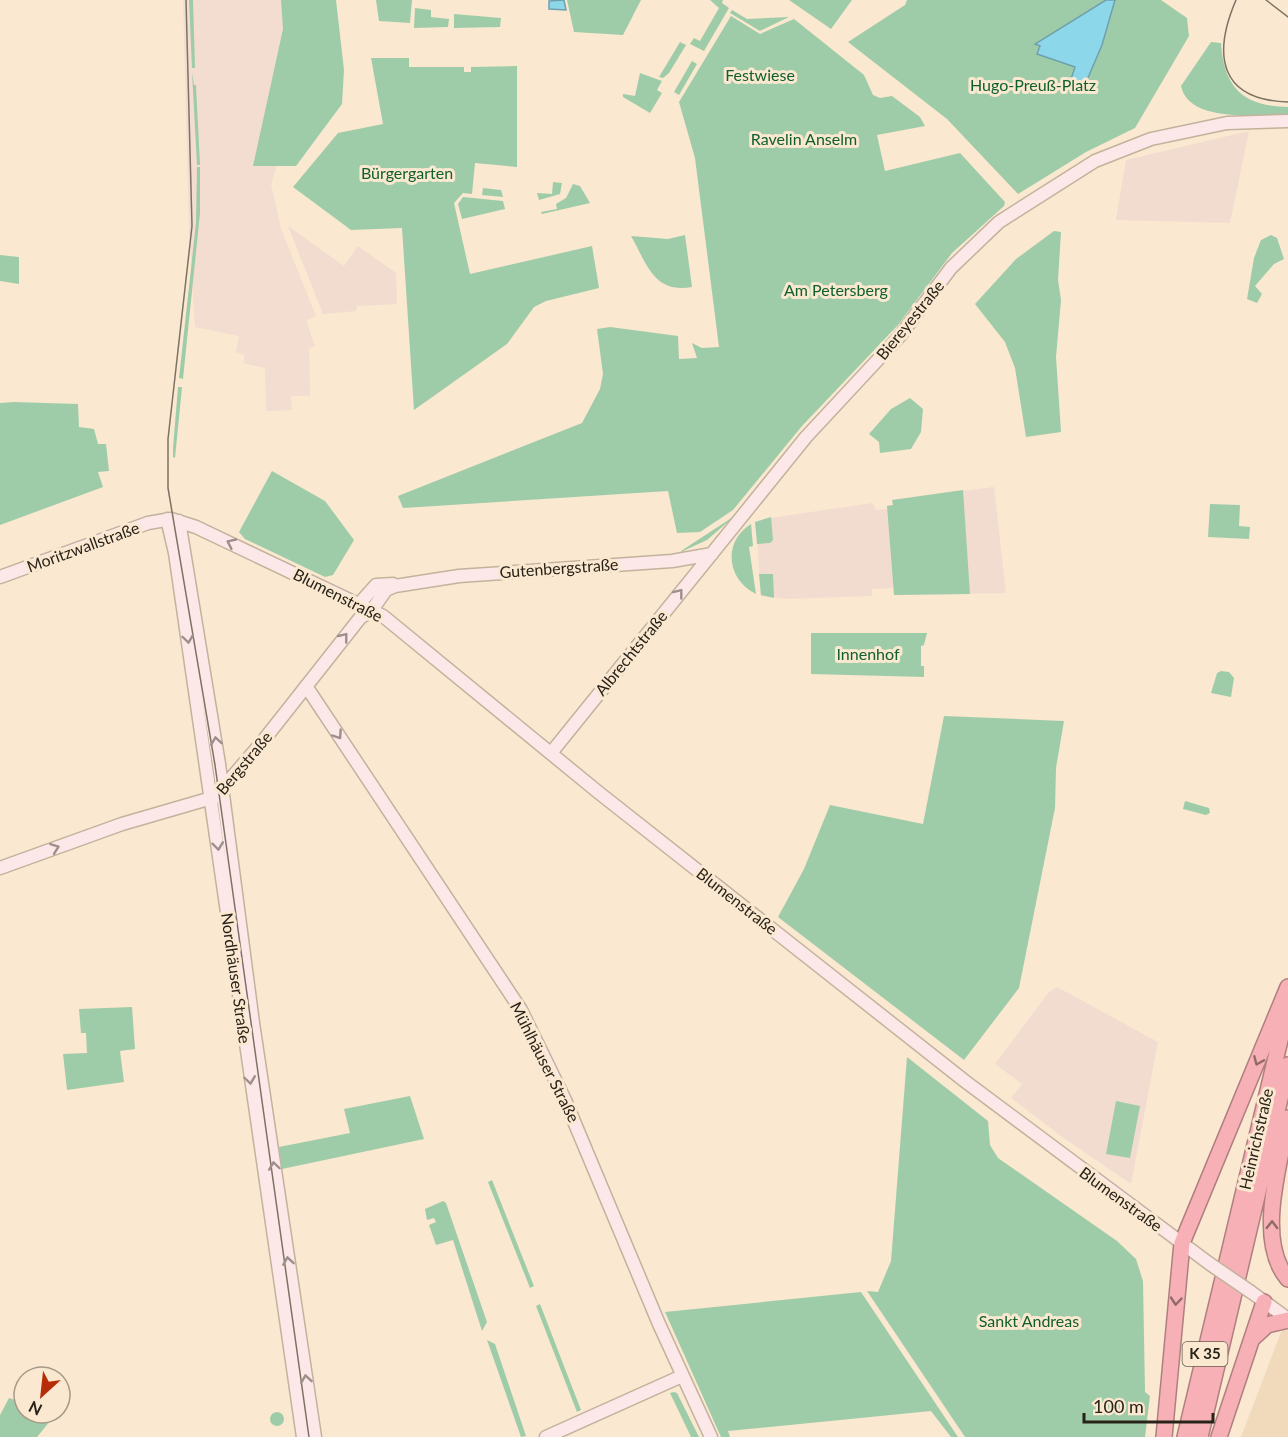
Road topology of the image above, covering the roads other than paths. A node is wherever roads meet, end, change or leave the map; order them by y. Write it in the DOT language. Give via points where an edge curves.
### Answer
graph roads {
  1 [pos="1288,121"];
  2 [pos="173,520"];
  3 [pos="712,554"];
  4 [pos="0,577"];
  5 [pos="406,582"];
  6 [pos="359,604"];
  7 [pos="372,610"];
  8 [pos="306,686"];
  9 [pos="550,753"];
  10 [pos="223,791"];
  11 [pos="212,799"];
  12 [pos="0,868"];
  13 [pos="1288,987"];
  14 [pos="1288,1006"];
  15 [pos="1288,1065"];
  16 [pos="1288,1119"];
  17 [pos="1182,1243"];
  18 [pos="1288,1279"];
  19 [pos="1264,1302"];
  20 [pos="1288,1320"];
  21 [pos="1251,1341"];
  22 [pos="682,1376"];
  23 [pos="303,1437"];
  24 [pos="315,1437"];
  25 [pos="546,1437"];
  26 [pos="711,1437"];
  27 [pos="1164,1437"];
  28 [pos="1185,1437"];
  29 [pos="1200,1437"];
  30 [pos="1219,1437"];
  1 -- 3 [label="main road, Biereyestraße" via="1227,123 1151,139 1095,161 1019,208 982,236 951,268 899,337 806,437"];
  2 -- 4 [label="main road, Moritzwallstraße" via="148,523"];
  6 -- 2 [label="main road, Blumenstraße, one-way" via="218,537"];
  10 -- 2 [label="main road, Nordhäuser Straße, one-way"];
  2 -- 11 [label="main road, Nordhäuser Straße, one-way"];
  3 -- 5 [label="main road, Gutenbergstraße" via="672,561"];
  9 -- 3 [label="main road, Albrechtstraße, one-way"];
  5 -- 6 [label="main road, Gutenbergstraße" via="376,585"];
  5 -- 7 [label="main road, Gutenbergstraße" via="386,590"];
  6 -- 7 [label="main road, Blumenstraße"];
  8 -- 7 [label="main road, Bergstraße, one-way" via="360,618"];
  7 -- 9 [label="main road, Blumenstraße"];
  8 -- 10 [label="main road, Bergstraße"];
  8 -- 22 [label="main road, Mühlhäuser Straße, one-way" via="521,1010 578,1130"];
  9 -- 17 [label="main road, Blumenstraße" via="961,1078"];
  10 -- 11 [label="main road, Bergstraße"];
  24 -- 10 [label="main road, Nordhäuser Straße, one-way" via="253,1023"];
  12 -- 11 [label="main road, Bergstraße, one-way" via="122,824"];
  11 -- 23 [label="main road, Nordhäuser Straße, one-way"];
  13 -- 17 [label="highway, one-way"];
  14 -- 28 [label="highway, Heinrichstraße / K 35"];
  15 -- 29 [label="highway, Heinrichstraße / K 35"];
  18 -- 16 [label="highway, one-way" via="1274,1252 1271,1228"];
  17 -- 19 [label="main road, Blumenstraße, bridge"];
  17 -- 27 [label="highway, one-way"];
  19 -- 20 [label="main road, Blumenstraße"];
  19 -- 21 [label="highway"];
  20 -- 21 [label="highway" via="1267,1325"];
  21 -- 30 [label="highway"];
  22 -- 25 [label="main road"];
  22 -- 26 [label="main road, Mühlhäuser Straße"];
}
